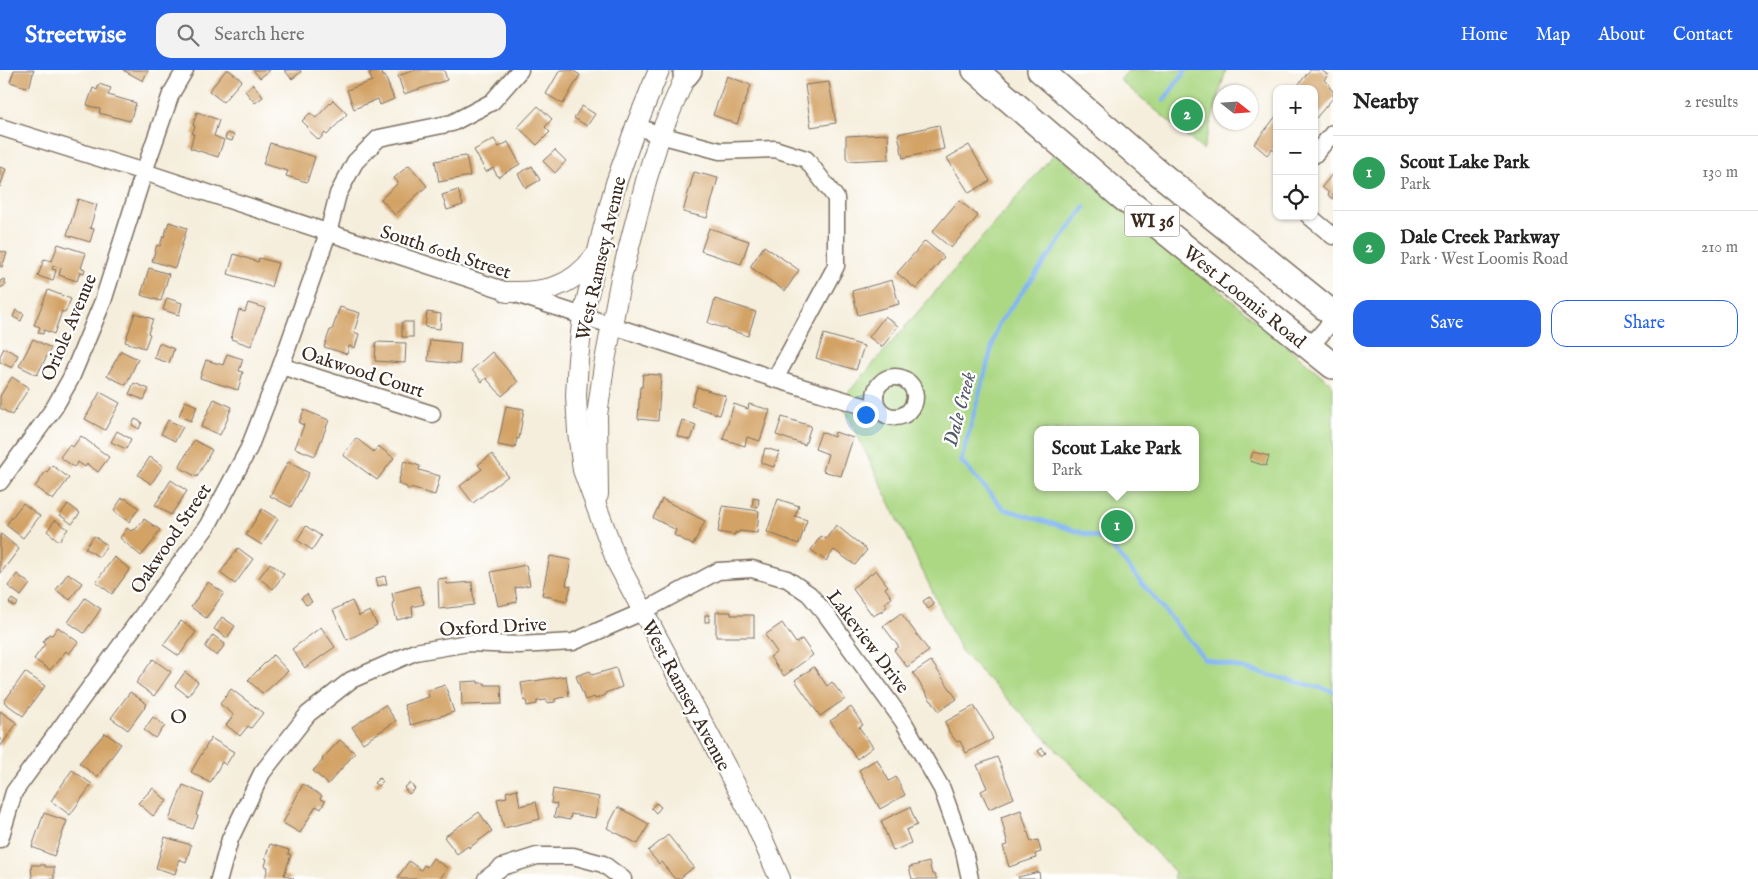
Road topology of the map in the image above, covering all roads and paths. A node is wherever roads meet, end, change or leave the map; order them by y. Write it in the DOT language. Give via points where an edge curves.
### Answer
graph roads {
  1 [pos="185,70"];
  2 [pos="520,70"];
  3 [pos="659,70"];
  4 [pos="975,70"];
  5 [pos="1027,70"];
  6 [pos="1040,70"];
  7 [pos="688,71"];
  8 [pos="1066,92"];
  9 [pos="636,126"];
  10 [pos="0,127"];
  11 [pos="1333,133"];
  12 [pos="660,135"];
  13 [pos="1318,150"];
  14 [pos="144,172"];
  15 [pos="1314,220"];
  16 [pos="328,233"];
  17 [pos="1333,236"];
  18 [pos="598,252"];
  19 [pos="507,292"];
  20 [pos="1333,314"];
  21 [pos="583,316"];
  22 [pos="1333,320"];
  23 [pos="612,325"];
  24 [pos="1310,347"];
  25 [pos="281,366"];
  26 [pos="1333,366"];
  27 [pos="775,379"];
  28 [pos="880,411"];
  29 [pos="432,414"];
  30 [pos="0,482"];
  31 [pos="598,510"];
  32 [pos="642,612"];
  33 [pos="0,839"];
  34 [pos="218,879"];
  35 [pos="486,879"];
  36 [pos="623,879"];
  37 [pos="780,879"];
  38 [pos="970,879"];
  1 -- 14 [label="street, Oriole Avenue" via="171,94"];
  2 -- 16 [label="street, Oakwood Street" via="492,102 452,123 379,138 355,162 338,194"];
  3 -- 9 [label="street, West Ramsey Avenue"];
  4 -- 24 [label="main road, West Loomis Road / WI 36" via="1121,196"];
  5 -- 8 [label="main road"];
  6 -- 8 [label="main road, WI 36"];
  7 -- 12 [label="street, West Ramsey Avenue"];
  8 -- 20 [label="main road, WI 36" via="1154,169"];
  9 -- 12 [label="street"];
  9 -- 18 [label="street, West Ramsey Avenue" via="616,183"];
  10 -- 14 [label="street, South 60th Street"];
  11 -- 13 [label="street"];
  12 -- 23 [label="street, West Ramsey Avenue" via="633,226"];
  12 -- 27 [label="street" via="720,151 775,149 806,159 836,198 836,266"];
  14 -- 16 [label="street, South 60th Street"];
  14 -- 30 [label="street, Oriole Avenue" via="103,300 71,378"];
  15 -- 17 [label="street"];
  16 -- 19 [label="street, South 60th Street"];
  16 -- 25 [label="street, Oakwood Street"];
  18 -- 19 [label="street" via="575,278 551,289"];
  18 -- 21 [label="street, West Ramsey Avenue"];
  19 -- 21 [label="street, South 60th Street"];
  21 -- 23 [label="street, South 60th Street"];
  21 -- 31 [label="street, West Ramsey Avenue" via="576,395 578,432 584,470"];
  22 -- 24 [label="street"];
  23 -- 27 [label="street, South 60th Street"];
  23 -- 31 [label="street, West Ramsey Avenue" via="597,415"];
  24 -- 26 [label="main road, West Loomis Road / WI 36"];
  25 -- 29 [label="street, Oakwood Court"];
  25 -- 33 [label="street, Oakwood Street" via="249,448 208,525 14,792"];
  27 -- 28 [label="street, South 60th Street"];
  31 -- 32 [label="street, West Ramsey Avenue" via="617,562"];
  32 -- 34 [label="street, Oxford Drive" via="573,642 468,643 416,652 351,680 308,714 262,773 230,839"];
  32 -- 37 [label="street, West Ramsey Avenue" via="756,822"];
  32 -- 38 [label="street, Lakeview Drive" via="718,571 752,569 787,579 809,594 904,721 942,788"];
  35 -- 36 [label="street" via="502,867 537,856 573,856 603,864"];
}
